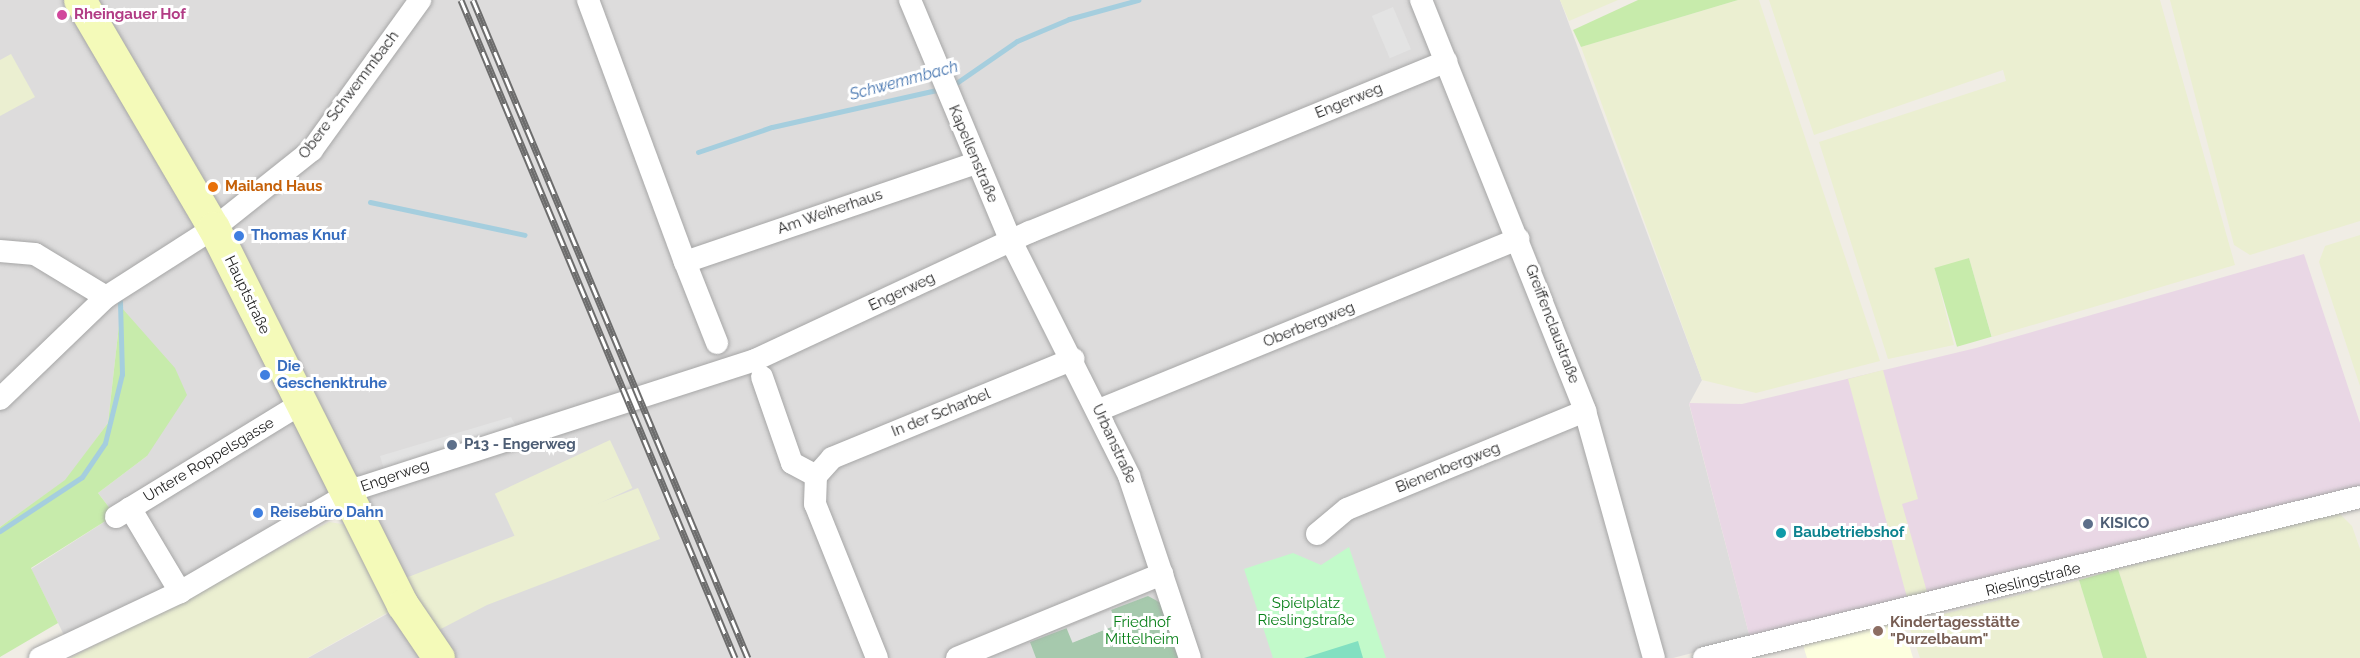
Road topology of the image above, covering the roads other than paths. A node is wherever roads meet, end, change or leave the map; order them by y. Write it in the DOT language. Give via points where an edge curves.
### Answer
graph roads {
  1 [pos="80,0"];
  2 [pos="420,0"];
  3 [pos="588,0"];
  4 [pos="910,0"];
  5 [pos="1421,0"];
  6 [pos="1446,61"];
  7 [pos="976,163"];
  8 [pos="214,228"];
  9 [pos="1520,239"];
  10 [pos="1011,241"];
  11 [pos="0,251"];
  12 [pos="685,262"];
  13 [pos="106,297"];
  14 [pos="717,343"];
  15 [pos="1073,359"];
  16 [pos="762,377"];
  17 [pos="0,399"];
  18 [pos="302,404"];
  19 [pos="1099,410"];
  20 [pos="1585,411"];
  21 [pos="816,476"];
  22 [pos="347,493"];
  23 [pos="2360,497"];
  24 [pos="1317,534"];
  25 [pos="1162,574"];
  26 [pos="180,592"];
  27 [pos="40,658"];
  28 [pos="439,658"];
  29 [pos="877,658"];
  30 [pos="957,658"];
  31 [pos="1190,658"];
  32 [pos="1654,658"];
  33 [pos="1704,658"];
  1 -- 8 [label="main road, Hauptstraße"];
  2 -- 8 [label="street, Obere Schwemmbach" via="312,150"];
  3 -- 12 [label="street"];
  4 -- 7 [label="street, Kapellenstraße"];
  5 -- 6 [label="street, Greiffenclaustraße"];
  6 -- 9 [label="street, Greiffenclaustraße"];
  6 -- 10 [label="street, Engerweg"];
  7 -- 10 [label="street, Kapellenstraße"];
  7 -- 12 [label="street, Am Weiherhaus"];
  8 -- 13 [label="street, Obere Schwemmbach"];
  8 -- 18 [label="main road, Hauptstraße"];
  9 -- 19 [label="street, Oberbergweg"];
  9 -- 20 [label="street, Greiffenclaustraße"];
  10 -- 15 [label="street, Urbanstraße"];
  10 -- 22 [label="street, Engerweg" via="755,360"];
  11 -- 13 [label="street" via="44,258"];
  12 -- 14 [label="street"];
  13 -- 17 [label="street, Obere Schwemmbach"];
  15 -- 19 [label="street, Urbanstraße"];
  15 -- 21 [label="street, In der Scharbel" via="832,458"];
  16 -- 21 [label="street" via="792,463"];
  18 -- 22 [label="main road, Hauptstraße"];
  18 -- 26 [label="street, Untere Roppelsgasse" via="123,513"];
  19 -- 25 [label="street, Urbanstraße" via="1140,501"];
  20 -- 24 [label="street, Bienenbergweg" via="1347,509"];
  20 -- 32 [label="street, Greiffenclaustraße"];
  21 -- 29 [label="street" via="814,504"];
  22 -- 26 [label="street, Engerweg"];
  22 -- 28 [label="main road, Hauptstraße" via="403,605"];
  23 -- 33 [label="street, Rieslingstraße"];
  25 -- 30 [label="street"];
  25 -- 31 [label="street, Urbanstraße"];
  26 -- 27 [label="street, Engerweg"];
}
